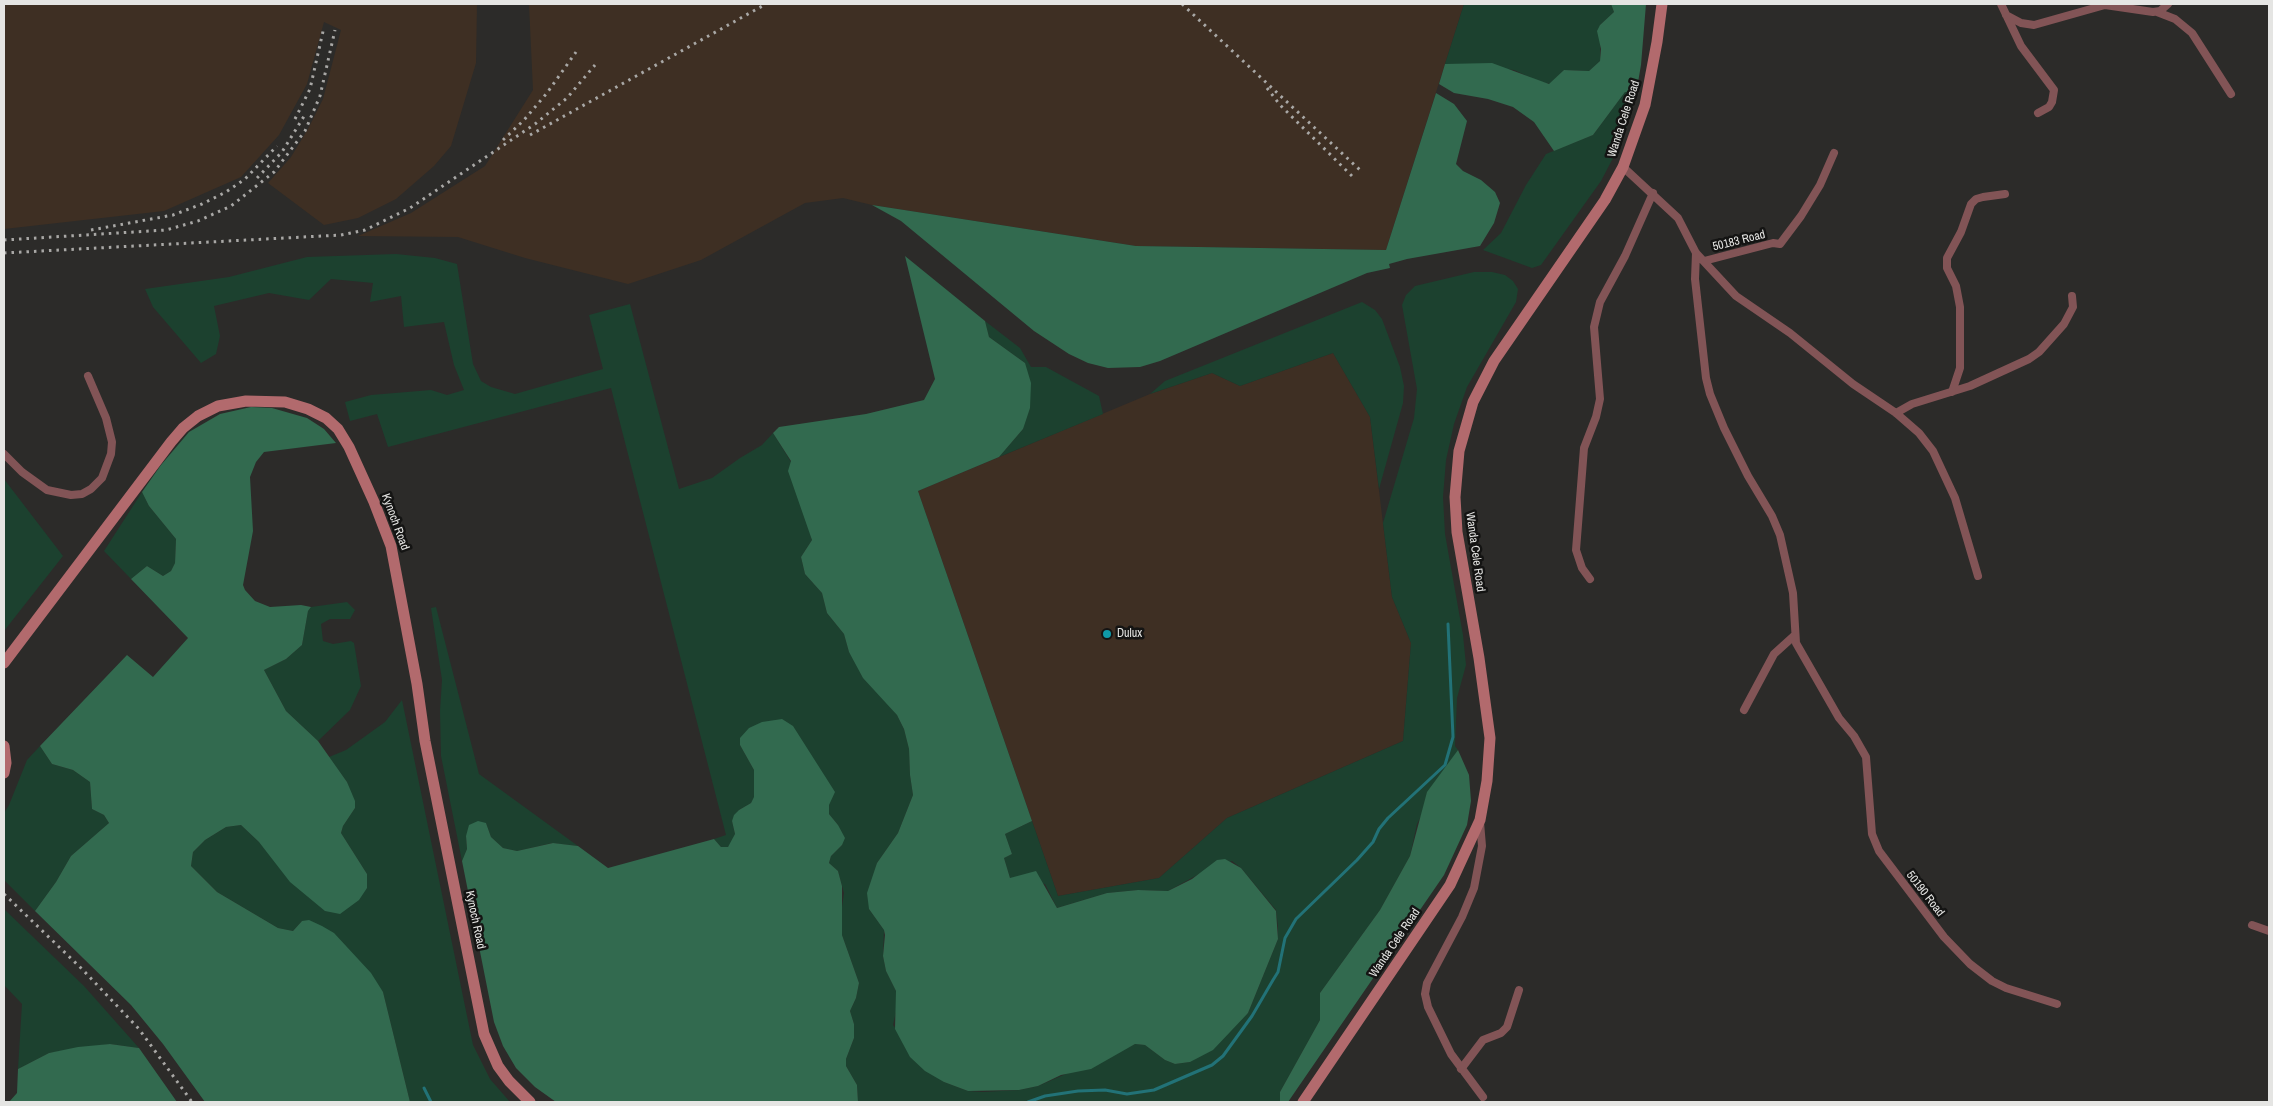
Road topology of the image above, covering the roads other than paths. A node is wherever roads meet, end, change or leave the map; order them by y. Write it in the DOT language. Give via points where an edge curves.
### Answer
graph roads {
  1 [pos="1662,4"];
  2 [pos="2001,4"];
  3 [pos="2168,4"];
  4 [pos="2157,12"];
  5 [pos="2006,15"];
  6 [pos="2231,94"];
  7 [pos="2038,113"];
  8 [pos="1834,153"];
  9 [pos="1623,167"];
  10 [pos="1653,194"];
  11 [pos="2005,194"];
  12 [pos="1696,253"];
  13 [pos="1704,262"];
  14 [pos="2072,296"];
  15 [pos="88,376"];
  16 [pos="1952,392"];
  17 [pos="1896,412"];
  18 [pos="4,454"];
  19 [pos="1978,576"];
  20 [pos="1590,579"];
  21 [pos="1795,635"];
  22 [pos="4,663"];
  23 [pos="1744,710"];
  24 [pos="4,746"];
  25 [pos="4,773"];
  26 [pos="1480,820"];
  27 [pos="2252,925"];
  28 [pos="2269,931"];
  29 [pos="1519,990"];
  30 [pos="2057,1004"];
  31 [pos="1461,1069"];
  32 [pos="1483,1097"];
  33 [pos="530,1102"];
  34 [pos="1304,1102"];
  1 -- 9 [label="street, Wanda Cele Road" via="1645,105"];
  2 -- 5 [label="street"];
  3 -- 4 [label="street"];
  4 -- 5 [label="street" via="2105,6 2034,25"];
  4 -- 6 [label="street" via="2175,19 2192,33"];
  5 -- 7 [label="street" via="2021,46 2054,90 2049,107"];
  8 -- 13 [label="street, 50183 Road" via="1820,185 1780,244 1773,243"];
  9 -- 10 [label="street"];
  9 -- 26 [label="street, Wanda Cele Road" via="1605,200 1494,361 1473,402 1459,451 1455,498 1457,532 1490,738"];
  10 -- 12 [label="street" via="1678,218"];
  10 -- 20 [label="street" via="1596,316 1594,340 1600,372 1600,399 1584,448 1576,550"];
  11 -- 16 [label="street" via="1983,196 1971,204 1947,258 1947,268 1956,286 1960,307 1960,368"];
  12 -- 13 [label="street"];
  12 -- 21 [label="street, 50190 Road" via="1695,279 1710,394 1724,428 1780,535 1793,593"];
  13 -- 17 [label="street" via="1736,296"];
  14 -- 16 [label="street" via="2073,307 2064,324 2039,352 1995,376"];
  15 -- 18 [label="street" via="106,418 112,442 102,478 91,489 82,494 47,490"];
  16 -- 17 [label="street"];
  17 -- 19 [label="street" via="1933,451 1955,498"];
  21 -- 23 [label="street" via="1774,654"];
  21 -- 30 [label="street, 50190 Road" via="1803,659 1866,757 1872,834 1896,874 1944,937 1978,970 2006,988"];
  22 -- 33 [label="street, Kynoch Road" via="171,442 198,416 218,406 285,402 326,418 338,429 349,447 391,546 425,741 484,1034 498,1066"];
  24 -- 25 [label="street"];
  26 -- 31 [label="street" via="1482,846 1474,888 1427,983 1425,994 1433,1018"];
  26 -- 34 [label="street, Wanda Cele Road" via="1450,885"];
  27 -- 28 [label="street"];
  29 -- 31 [label="street" via="1507,1027 1483,1040"];
  31 -- 32 [label="street"];
}
